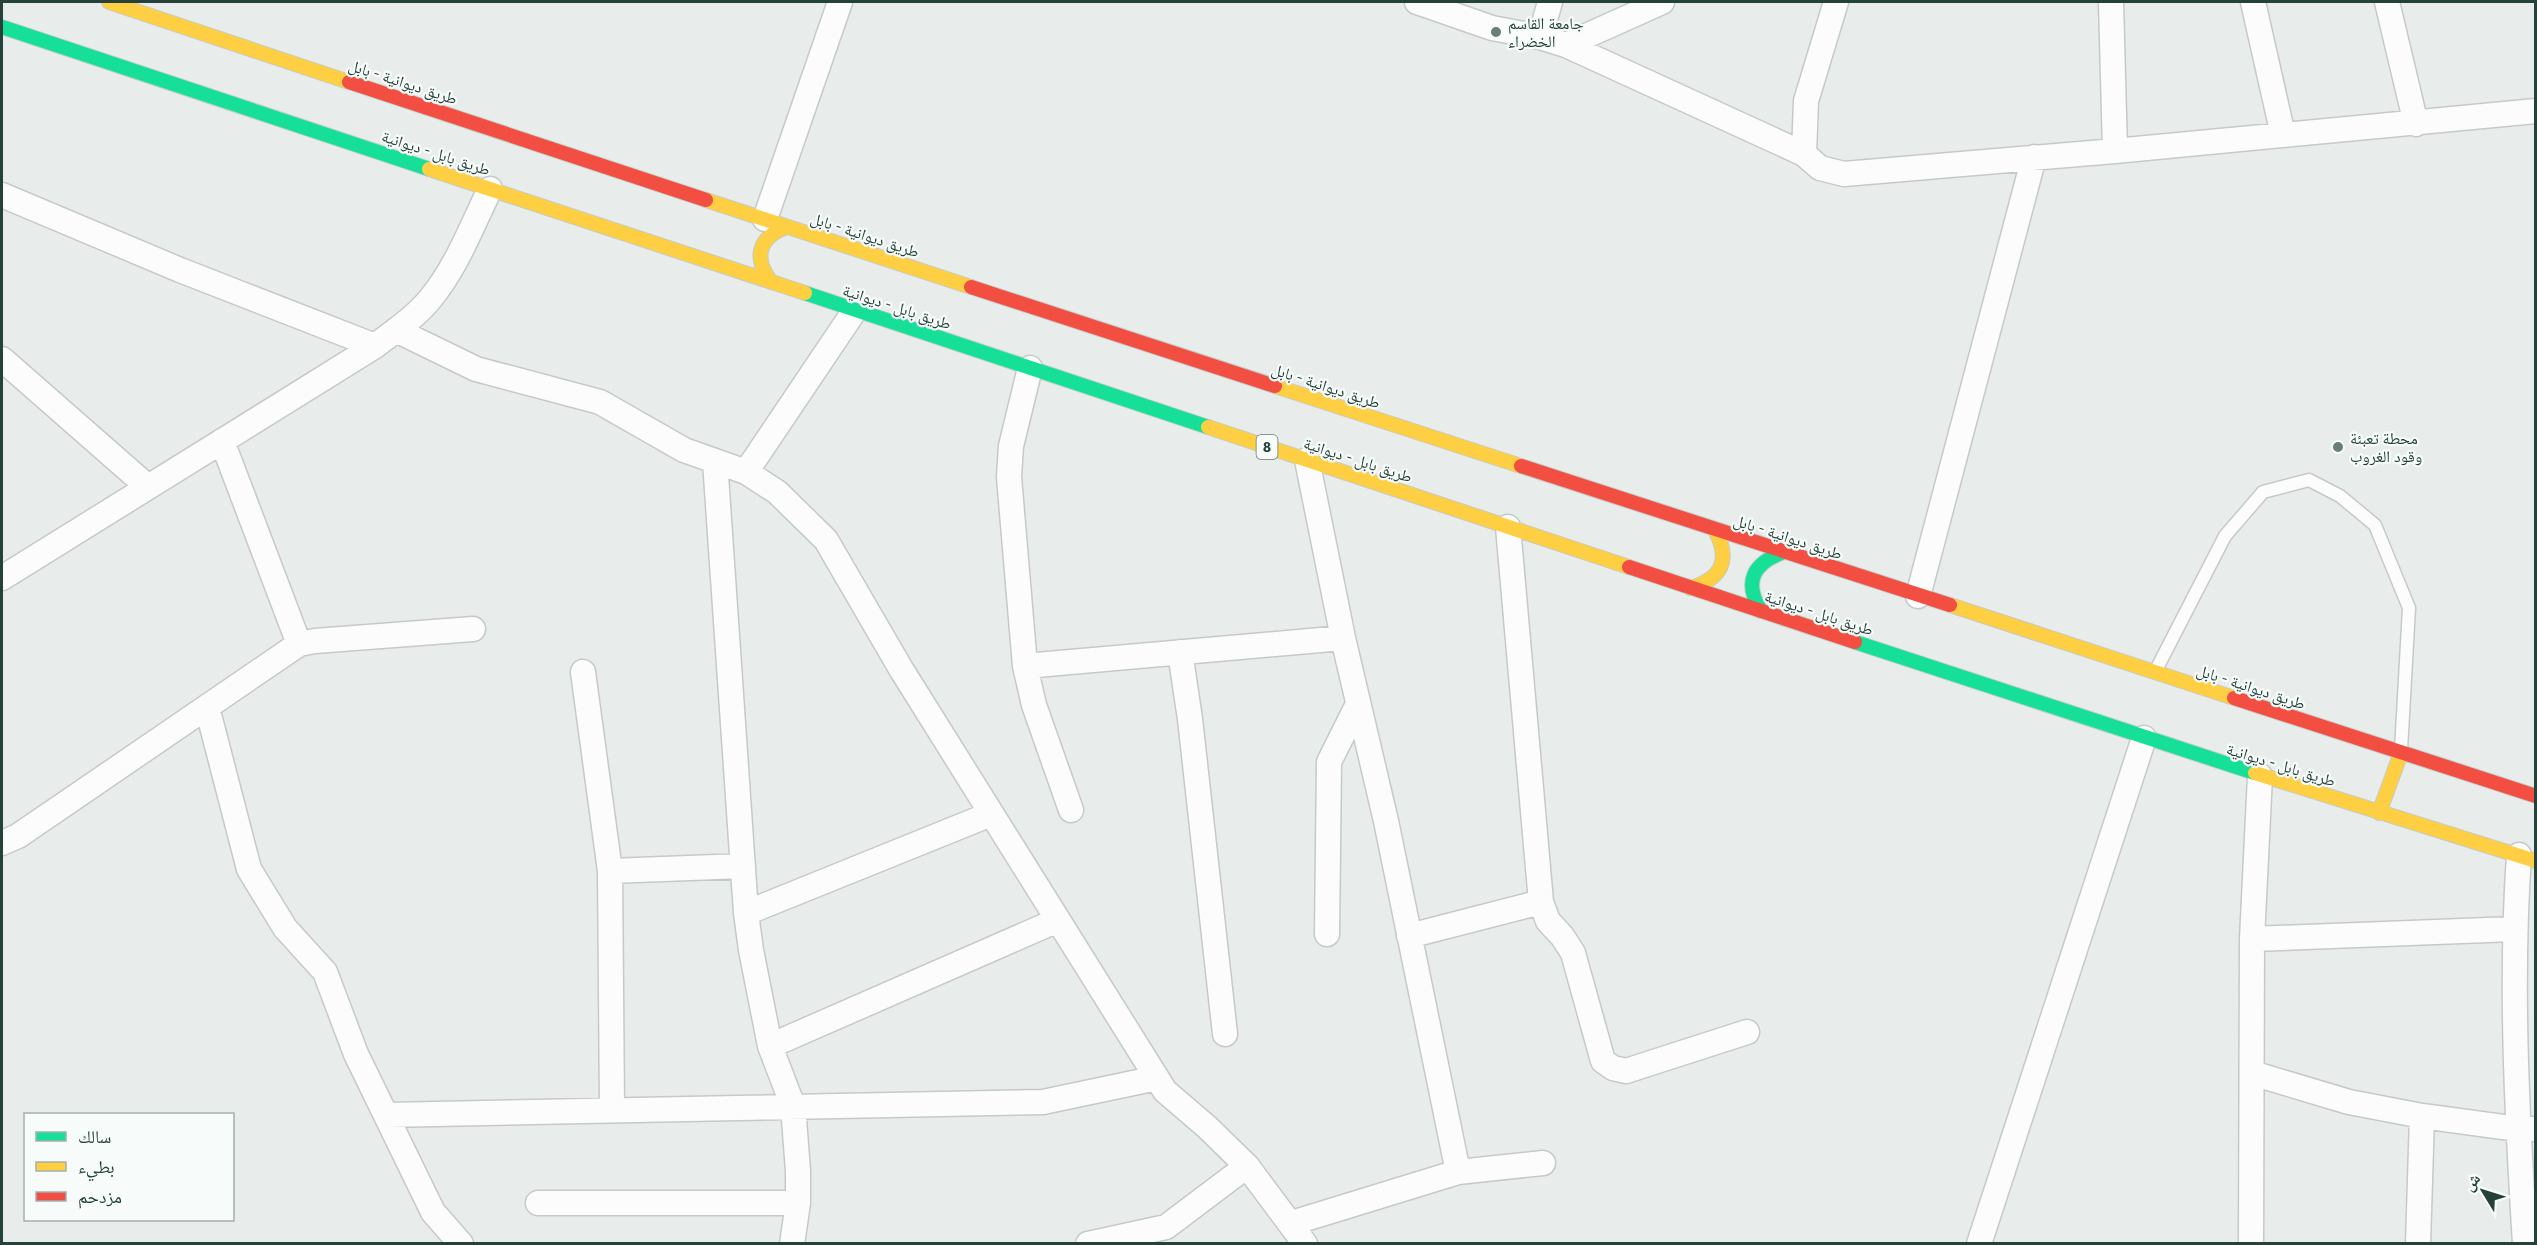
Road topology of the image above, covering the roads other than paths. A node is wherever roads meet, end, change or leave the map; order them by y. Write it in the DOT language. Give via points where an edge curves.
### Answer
graph roads {
  1 [pos="109,2"];
  2 [pos="840,2"];
  3 [pos="1417,2"];
  4 [pos="1550,2"];
  5 [pos="1662,2"];
  6 [pos="1836,2"];
  7 [pos="2112,2"];
  8 [pos="2253,2"];
  9 [pos="2387,2"];
  10 [pos="2,27"];
  11 [pos="1540,37"];
  12 [pos="1566,45"];
  13 [pos="2535,111"];
  14 [pos="2416,124"];
  15 [pos="2283,135"];
  16 [pos="2115,152"];
  17 [pos="1804,154"];
  18 [pos="2034,157"];
  19 [pos="490,189"];
  20 [pos="2,195"];
  21 [pos="736,210"];
  22 [pos="765,224"];
  23 [pos="735,255"];
  24 [pos="717,264"];
  25 [pos="745,273"];
  26 [pos="771,282"];
  27 [pos="855,310"];
  28 [pos="396,330"];
  29 [pos="375,346"];
  30 [pos="2,359"];
  31 [pos="1030,368"];
  32 [pos="222,441"];
  33 [pos="1307,460"];
  34 [pos="715,461"];
  35 [pos="746,472"];
  36 [pos="148,487"];
  37 [pos="1508,527"];
  38 [pos="1715,530"];
  39 [pos="1784,552"];
  40 [pos="2,578"];
  41 [pos="1690,588"];
  42 [pos="1918,596"];
  43 [pos="1761,611"];
  44 [pos="473,628"];
  45 [pos="1343,639"];
  46 [pos="299,644"];
  47 [pos="1180,652"];
  48 [pos="1024,666"];
  49 [pos="584,672"];
  50 [pos="2154,673"];
  51 [pos="1359,704"];
  52 [pos="207,707"];
  53 [pos="2144,738"];
  54 [pos="2401,753"];
  55 [pos="2260,776"];
  56 [pos="2535,796"];
  57 [pos="1071,810"];
  58 [pos="2379,813"];
  59 [pos="991,814"];
  60 [pos="2,843"];
  61 [pos="2527,858"];
  62 [pos="743,866"];
  63 [pos="610,871"];
  64 [pos="1541,902"];
  65 [pos="746,913"];
  66 [pos="1058,920"];
  67 [pos="2514,929"];
  68 [pos="1327,934"];
  69 [pos="1409,936"];
  70 [pos="2252,939"];
  71 [pos="1747,1032"];
  72 [pos="1225,1034"];
  73 [pos="770,1046"];
  74 [pos="2252,1073"];
  75 [pos="1157,1078"];
  76 [pos="793,1106"];
  77 [pos="612,1109"];
  78 [pos="386,1115"];
  79 [pos="2422,1116"];
  80 [pos="2527,1129"];
  81 [pos="1543,1163"];
  82 [pos="1247,1166"];
  83 [pos="1458,1172"];
  84 [pos="538,1203"];
  85 [pos="798,1203"];
  86 [pos="1292,1223"];
  87 [pos="461,1244"];
  88 [pos="792,1244"];
  89 [pos="1088,1244"];
  90 [pos="1305,1244"];
  91 [pos="1979,1244"];
  92 [pos="2251,1244"];
  93 [pos="2418,1244"];
  94 [pos="2525,1244"];
  1 -- 21 [label="highway, طريق ديوانية - بابل"];
  2 -- 22 [label="street"];
  3 -- 11 [label="street" via="1492,28"];
  4 -- 11 [label="street"];
  5 -- 12 [label="street"];
  6 -- 17 [label="street" via="1806,101"];
  7 -- 16 [label="street"];
  8 -- 15 [label="street"];
  9 -- 14 [label="street"];
  10 -- 19 [label="highway, طريق بابل - ديوانية / 8"];
  11 -- 12 [label="street"];
  12 -- 17 [label="street"];
  13 -- 14 [label="street"];
  14 -- 15 [label="street"];
  15 -- 16 [label="street"];
  16 -- 18 [label="street"];
  17 -- 18 [label="street" via="1820,168 1844,174"];
  18 -- 42 [label="street"];
  19 -- 24 [label="highway, طريق بابل - ديوانية / 8"];
  19 -- 28 [label="street" via="453,267 429,300"];
  20 -- 29 [label="street"];
  21 -- 22 [label="highway, طريق ديوانية - بابل"];
  21 -- 22 [label="highway"];
  22 -- 25 [label="highway"];
  22 -- 26 [label="highway" via="769,234 760,250 761,268"];
  22 -- 38 [label="highway, طريق ديوانية - بابل"];
  23 -- 24 [label="highway"];
  24 -- 25 [label="highway, طريق بابل - ديوانية / 8"];
  25 -- 26 [label="highway, طريق بابل - ديوانية / 8"];
  26 -- 27 [label="highway, طريق بابل - ديوانية / 8"];
  27 -- 31 [label="highway, طريق بابل - ديوانية / 8"];
  27 -- 35 [label="street"];
  28 -- 29 [label="street"];
  28 -- 34 [label="street" via="476,369 600,402 684,450"];
  29 -- 32 [label="street"];
  30 -- 36 [label="street"];
  31 -- 33 [label="highway, طريق بابل - ديوانية / 8"];
  31 -- 48 [label="street" via="1011,446 1010,477"];
  32 -- 36 [label="street"];
  32 -- 46 [label="street"];
  33 -- 37 [label="highway, طريق بابل - ديوانية / 8"];
  33 -- 45 [label="street"];
  34 -- 35 [label="street"];
  34 -- 62 [label="street"];
  35 -- 59 [label="street" via="777,492 826,540"];
  36 -- 40 [label="street"];
  37 -- 41 [label="highway, طريق بابل - ديوانية / 8"];
  37 -- 64 [label="street"];
  38 -- 39 [label="highway, طريق ديوانية - بابل"];
  38 -- 41 [label="highway" via="1725,554 1722,567 1714,578"];
  39 -- 42 [label="highway, طريق ديوانية - بابل"];
  39 -- 43 [label="highway" via="1760,564 1753,576 1751,589"];
  41 -- 43 [label="highway, طريق بابل - ديوانية / 8"];
  42 -- 50 [label="highway, طريق ديوانية - بابل"];
  43 -- 53 [label="highway, طريق بابل - ديوانية / 8"];
  44 -- 46 [label="street"];
  45 -- 47 [label="street"];
  45 -- 51 [label="street"];
  46 -- 52 [label="street"];
  47 -- 48 [label="street"];
  47 -- 72 [label="street"];
  48 -- 57 [label="street"];
  49 -- 63 [label="street"];
  50 -- 54 [label="highway, طريق ديوانية - بابل"];
  50 -- 54 [label="lane" via="2225,536 2263,492 2309,480 2340,496 2375,525 2409,608"];
  51 -- 68 [label="street" via="1329,762"];
  51 -- 69 [label="street"];
  52 -- 60 [label="street" via="18,836"];
  52 -- 78 [label="street" via="249,869 285,928 325,972 356,1054"];
  53 -- 55 [label="highway, طريق بابل - ديوانية / 8"];
  53 -- 91 [label="street"];
  54 -- 56 [label="highway, طريق ديوانية - بابل"];
  54 -- 58 [label="highway"];
  55 -- 58 [label="highway, طريق بابل - ديوانية / 8"];
  55 -- 70 [label="street"];
  58 -- 61 [label="highway, طريق بابل - ديوانية / 8"];
  59 -- 65 [label="street"];
  59 -- 66 [label="street"];
  61 -- 67 [label="street"];
  62 -- 63 [label="street"];
  62 -- 65 [label="street"];
  63 -- 77 [label="street"];
  64 -- 69 [label="street"];
  64 -- 71 [label="street" via="1548,921 1573,953 1603,1061 1613,1068 1626,1071"];
  65 -- 73 [label="street"];
  66 -- 73 [label="street"];
  66 -- 75 [label="street"];
  67 -- 70 [label="street"];
  67 -- 80 [label="street"];
  69 -- 83 [label="street"];
  70 -- 74 [label="street"];
  73 -- 76 [label="street"];
  74 -- 79 [label="street" via="2349,1102"];
  74 -- 92 [label="street"];
  75 -- 76 [label="street" via="1042,1102"];
  75 -- 82 [label="street" via="1165,1091"];
  76 -- 77 [label="street"];
  76 -- 85 [label="street"];
  77 -- 78 [label="street"];
  78 -- 87 [label="street" via="433,1212"];
  79 -- 80 [label="street"];
  79 -- 93 [label="street"];
  80 -- 94 [label="street"];
  81 -- 83 [label="street"];
  82 -- 86 [label="street"];
  82 -- 89 [label="street" via="1166,1227"];
  83 -- 86 [label="street"];
  84 -- 85 [label="street"];
  85 -- 88 [label="street"];
  86 -- 90 [label="street"];
}
